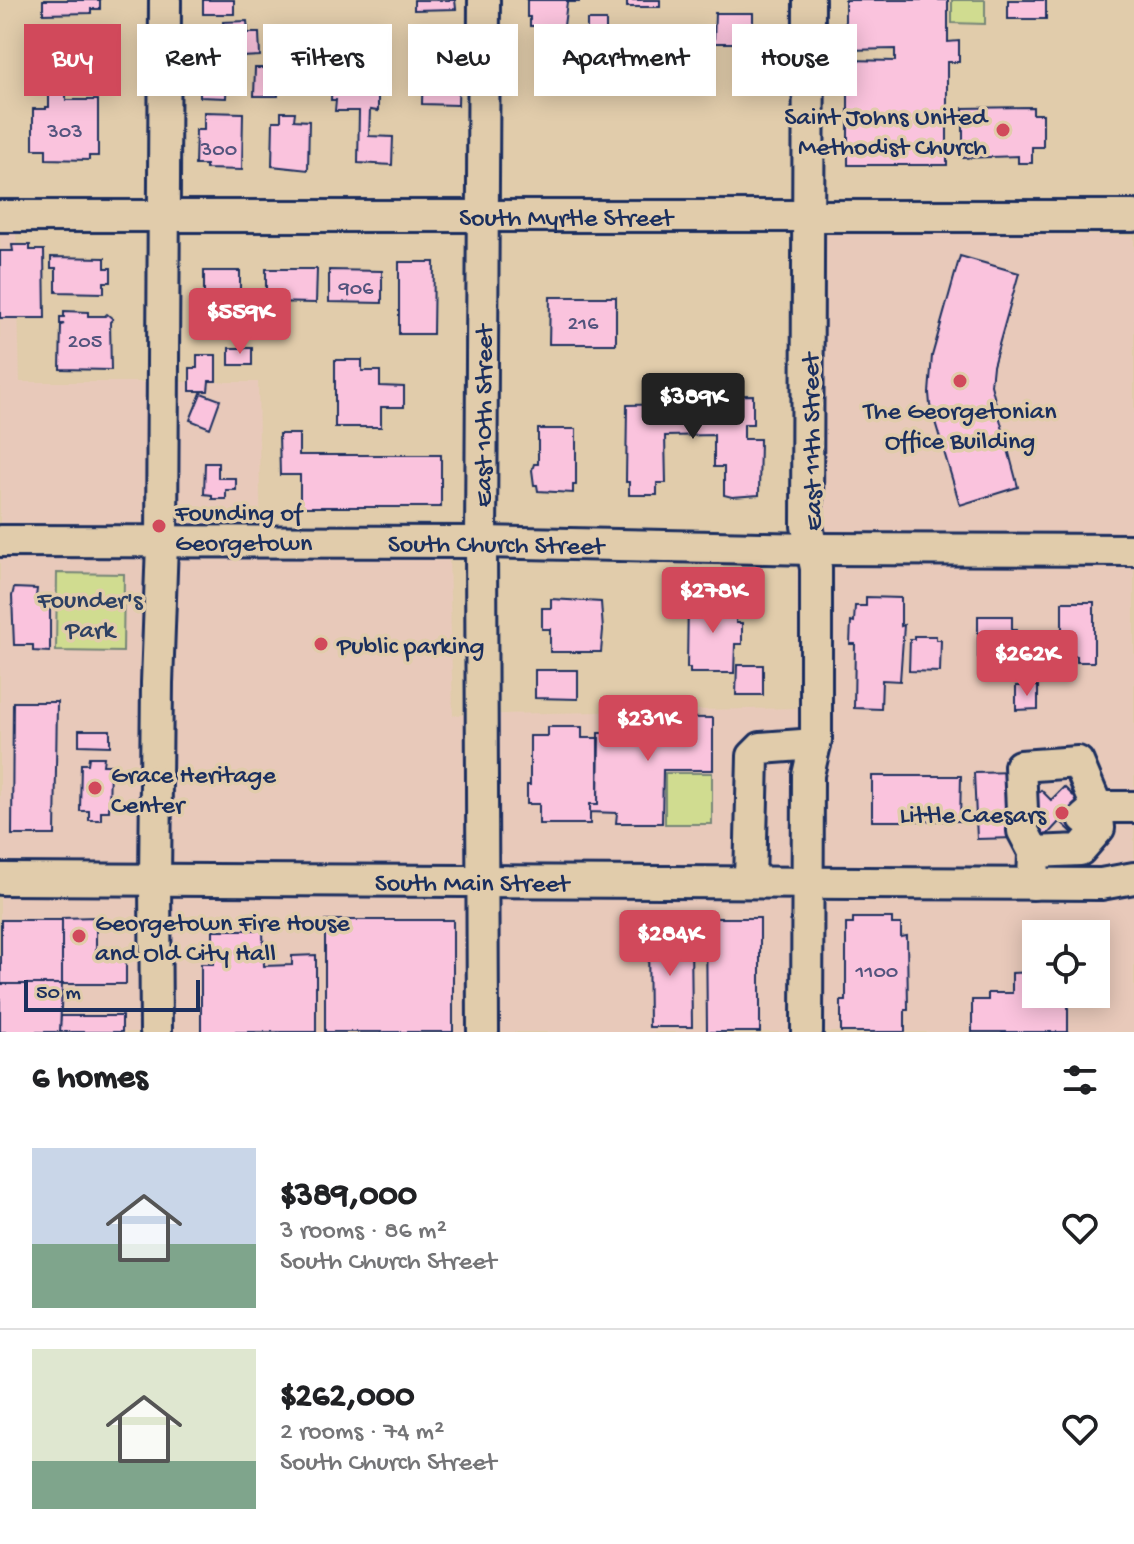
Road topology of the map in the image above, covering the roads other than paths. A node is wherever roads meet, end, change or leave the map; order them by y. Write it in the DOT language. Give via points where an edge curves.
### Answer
graph roads {
  1 [pos="165,0"];
  2 [pos="484,0"];
  3 [pos="809,0"];
  4 [pos="0,216"];
  5 [pos="809,216"];
  6 [pos="1134,216"];
  7 [pos="162,217"];
  8 [pos="485,218"];
  9 [pos="0,541"];
  10 [pos="481,542"];
  11 [pos="162,543"];
  12 [pos="813,549"];
  13 [pos="1134,550"];
  14 [pos="815,744"];
  15 [pos="1134,807"];
  16 [pos="1084,819"];
  17 [pos="1041,852"];
  18 [pos="1134,878"];
  19 [pos="0,879"];
  20 [pos="155,880"];
  21 [pos="484,882"];
  22 [pos="750,882"];
  23 [pos="807,883"];
  24 [pos="1033,884"];
  25 [pos="156,1032"];
  26 [pos="483,1032"];
  27 [pos="807,1032"];
  1 -- 7 [label="street"];
  2 -- 8 [label="street, East 10th Street"];
  3 -- 5 [label="street, East 11th Street"];
  4 -- 7 [label="street, South Myrtle Street"];
  5 -- 6 [label="street, South Myrtle Street"];
  5 -- 8 [label="street, South Myrtle Street"];
  5 -- 12 [label="street, East 11th Street" via="807,526"];
  7 -- 8 [label="street, South Myrtle Street"];
  7 -- 11 [label="street"];
  8 -- 10 [label="street, East 10th Street"];
  9 -- 11 [label="street, South Church Street"];
  10 -- 11 [label="street, South Church Street"];
  10 -- 12 [label="street, South Church Street"];
  10 -- 21 [label="street, East 10th Street"];
  11 -- 20 [label="street"];
  12 -- 13 [label="street, South Church Street"];
  12 -- 14 [label="street, East 11th Street"];
  14 -- 22 [label="street" via="761,748 753,756"];
  14 -- 23 [label="street, East 11th Street" via="808,775"];
  15 -- 16 [label="street"];
  16 -- 17 [label="street" via="1099,828 1080,850"];
  16 -- 17 [label="street" via="1078,762 1020,766 1023,831"];
  17 -- 24 [label="street"];
  18 -- 24 [label="street, South Main Street" via="1101,884"];
  19 -- 20 [label="street, South Main Street"];
  20 -- 21 [label="street, South Main Street"];
  20 -- 25 [label="street"];
  21 -- 22 [label="street, South Main Street"];
  21 -- 26 [label="street, East 10th Street"];
  22 -- 23 [label="street, South Main Street"];
  23 -- 24 [label="street, South Main Street"];
  23 -- 27 [label="street, East 11th Street"];
}
